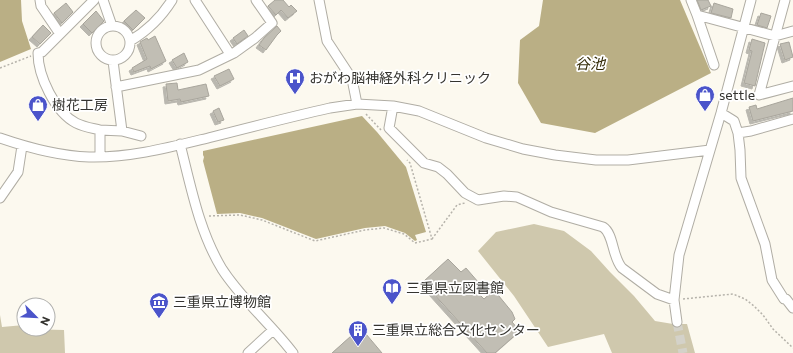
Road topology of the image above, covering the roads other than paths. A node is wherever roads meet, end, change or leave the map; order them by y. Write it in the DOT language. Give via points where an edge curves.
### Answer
graph roads {
  1 [pos="40,0"];
  2 [pos="94,0"];
  3 [pos="103,0"];
  4 [pos="172,0"];
  5 [pos="195,0"];
  6 [pos="256,0"];
  7 [pos="319,0"];
  8 [pos="691,0"];
  9 [pos="751,0"];
  10 [pos="785,0"];
  11 [pos="697,15"];
  12 [pos="112,26"];
  13 [pos="744,28"];
  14 [pos="793,31"];
  15 [pos="60,34"];
  16 [pos="775,36"];
  17 [pos="130,41"];
  18 [pos="230,54"];
  19 [pos="113,61"];
  20 [pos="714,65"];
  21 [pos="793,86"];
  22 [pos="116,87"];
  23 [pos="357,104"];
  24 [pos="393,106"];
  25 [pos="721,113"];
  26 [pos="793,119"];
  27 [pos="100,130"];
  28 [pos="122,131"];
  29 [pos="738,133"];
  30 [pos="141,136"];
  31 [pos="0,138"];
  32 [pos="180,144"];
  33 [pos="22,146"];
  34 [pos="710,150"];
  35 [pos="100,157"];
  36 [pos="0,198"];
  37 [pos="674,300"];
  38 [pos="793,308"];
  39 [pos="677,322"];
  40 [pos="273,330"];
  41 [pos="248,353"];
  42 [pos="293,353"];
  1 -- 15 [label="street" via="41,6"];
  2 -- 15 [label="street"];
  3 -- 12 [label="street"];
  4 -- 17 [label="street" via="150,26"];
  5 -- 18 [label="street"];
  6 -- 18 [label="street" via="272,23"];
  7 -- 23 [label="street" via="327,41 352,79"];
  8 -- 11 [label="street"];
  9 -- 13 [label="street"];
  10 -- 16 [label="street"];
  11 -- 13 [label="street"];
  11 -- 20 [label="street"];
  12 -- 17 [label="street" via="125,30"];
  12 -- 19 [label="street" via="99,33 95,44 99,55"];
  13 -- 16 [label="street"];
  13 -- 25 [label="street"];
  14 -- 16 [label="street"];
  15 -- 27 [label="street" via="38,53 38,64 50,93 62,112 75,122"];
  16 -- 21 [label="street" via="759,95"];
  17 -- 19 [label="street" via="125,56"];
  18 -- 22 [label="street" via="200,70"];
  19 -- 22 [label="street"];
  22 -- 28 [label="street"];
  23 -- 24 [label="street"];
  23 -- 32 [label="street" via="330,108"];
  24 -- 34 [label="street" via="419,111 486,138 555,155 596,160 628,160"];
  24 -- 37 [label="street" via="390,128 424,163 438,167 465,193 478,200 517,197 551,212 602,227 608,232 617,263 657,294"];
  25 -- 29 [label="street" via="734,121"];
  25 -- 34 [label="street"];
  26 -- 29 [label="street"];
  27 -- 28 [label="street"];
  27 -- 35 [label="street"];
  28 -- 30 [label="street"];
  29 -- 38 [label="street" via="741,178 765,244 772,280"];
  31 -- 33 [label="street"];
  32 -- 35 [label="street" via="140,154"];
  32 -- 40 [label="street" via="199,217 211,248 223,270"];
  33 -- 35 [label="street" via="53,153"];
  33 -- 36 [label="street" via="18,172"];
  34 -- 37 [label="street" via="679,255"];
  37 -- 39 [label="street"];
  40 -- 41 [label="street"];
  40 -- 42 [label="street"];
}
